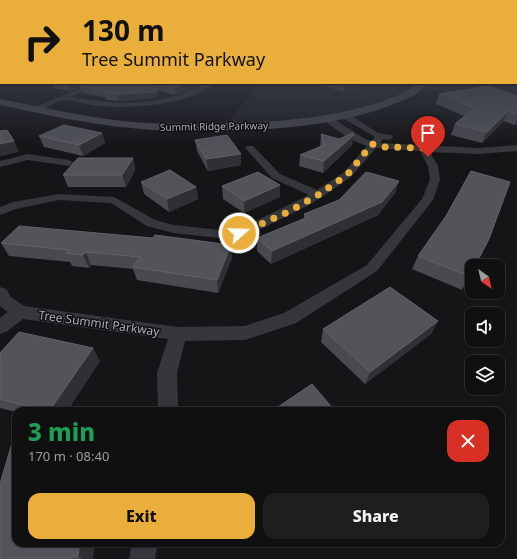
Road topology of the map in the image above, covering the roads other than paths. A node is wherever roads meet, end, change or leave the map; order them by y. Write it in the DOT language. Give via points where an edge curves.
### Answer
graph roads {
  1 [pos="69,95"];
  2 [pos="188,95"];
  3 [pos="405,95"];
  4 [pos="62,98"];
  5 [pos="0,102"];
  6 [pos="35,109"];
  7 [pos="344,115"];
  8 [pos="326,118"];
  9 [pos="377,140"];
  10 [pos="250,148"];
  11 [pos="418,148"];
  12 [pos="517,148"];
  13 [pos="69,163"];
  14 [pos="0,164"];
  15 [pos="318,195"];
  16 [pos="0,211"];
  17 [pos="0,293"];
  18 [pos="20,312"];
  19 [pos="0,326"];
  20 [pos="178,334"];
  21 [pos="168,407"];
  22 [pos="144,547"];
  23 [pos="142,559"];
  1 -- 4 [label="street"];
  2 -- 4 [label="street" via="135,106 106,105"];
  3 -- 7 [label="street, Summit Ridge Parkway"];
  4 -- 6 [label="street"];
  5 -- 6 [label="street, Summit Ridge Parkway"];
  6 -- 8 [label="street, Summit Ridge Parkway" via="123,124 164,127 241,127"];
  7 -- 8 [label="street, Summit Ridge Parkway"];
  7 -- 9 [label="street"];
  8 -- 9 [label="street" via="347,133"];
  9 -- 11 [label="street" via="384,147"];
  9 -- 15 [label="street" via="347,175"];
  10 -- 15 [label="street" via="276,176"];
  11 -- 12 [label="street" via="494,152"];
  11 -- 20 [label="street, Tree Summit Parkway" via="433,166 435,180 427,200 372,268 290,318 246,333"];
  13 -- 14 [label="street" via="28,157"];
  15 -- 16 [label="street" via="248,230 229,235 173,230 151,223 114,200 58,197"];
  17 -- 18 [label="street, Tree Summit Parkway" via="5,301"];
  18 -- 19 [label="street"];
  18 -- 20 [label="street, Tree Summit Parkway"];
  20 -- 21 [label="street, Tree Summit Parkway" via="167,374"];
  22 -- 23 [label="street"];
}
